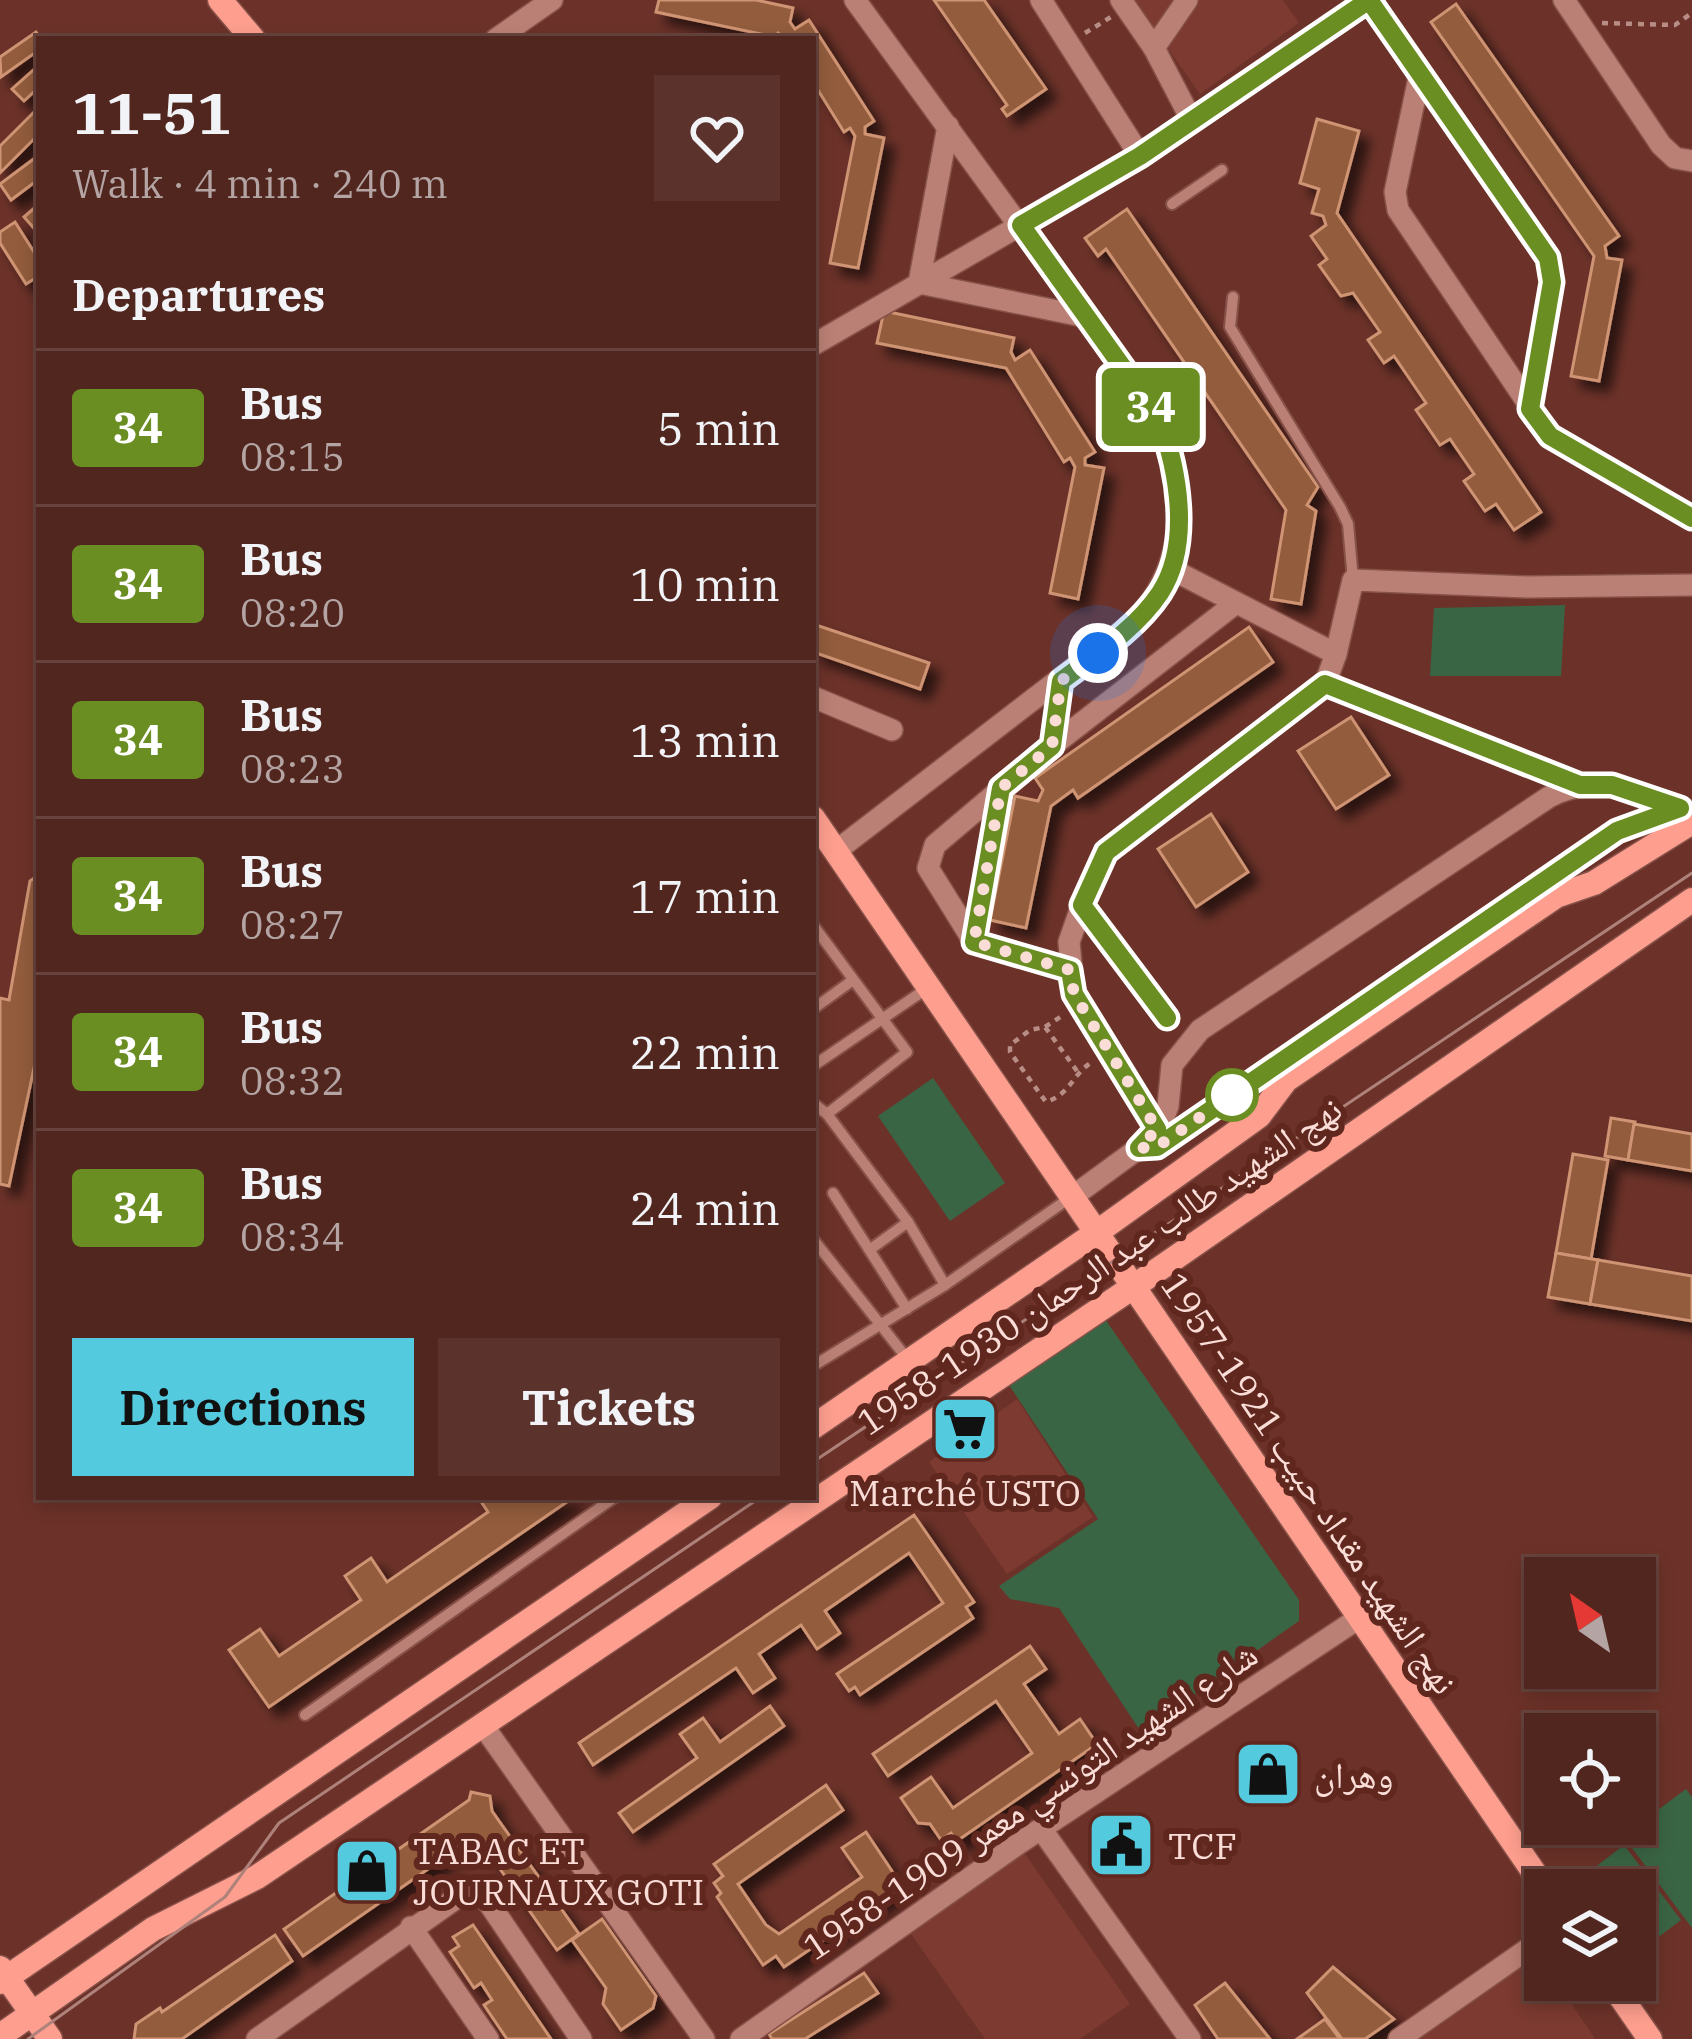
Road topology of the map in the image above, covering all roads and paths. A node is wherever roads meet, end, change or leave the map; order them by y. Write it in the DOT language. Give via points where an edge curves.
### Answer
graph roads {
  1 [pos="220,0"];
  2 [pos="552,0"];
  3 [pos="854,0"];
  4 [pos="1041,0"];
  5 [pos="1187,0"];
  6 [pos="1369,0"];
  7 [pos="1564,0"];
  8 [pos="1124,4"];
  9 [pos="1692,13"];
  10 [pos="1579,22"];
  11 [pos="250,36"];
  12 [pos="500,36"];
  13 [pos="1070,42"];
  14 [pos="1154,48"];
  15 [pos="1420,73"];
  16 [pos="1192,121"];
  17 [pos="948,126"];
  18 [pos="1140,156"];
  19 [pos="1692,161"];
  20 [pos="1222,170"];
  21 [pos="1172,204"];
  22 [pos="1021,225"];
  23 [pos="919,284"];
  24 [pos="1233,297"];
  25 [pos="1087,317"];
  26 [pos="816,343"];
  27 [pos="1530,409"];
  28 [pos="1692,518"];
  29 [pos="1171,569"];
  30 [pos="1353,580"];
  31 [pos="1692,585"];
  32 [pos="1236,603"];
  33 [pos="1336,654"];
  34 [pos="1061,681"];
  35 [pos="1325,684"];
  36 [pos="816,698"];
  37 [pos="892,730"];
  38 [pos="1052,746"];
  39 [pos="1580,785"];
  40 [pos="1001,788"];
  41 [pos="1688,814"];
  42 [pos="816,822"];
  43 [pos="836,851"];
  44 [pos="1692,900"];
  45 [pos="1082,905"];
  46 [pos="816,934"];
  47 [pos="974,942"];
  48 [pos="1070,970"];
  49 [pos="853,980"];
  50 [pos="929,987"];
  51 [pos="816,1007"];
  52 [pos="884,1018"];
  53 [pos="1167,1018"];
  54 [pos="816,1064"];
  55 [pos="1077,1071"];
  56 [pos="816,1105"];
  57 [pos="827,1114"];
  58 [pos="1157,1129"];
  59 [pos="1139,1148"];
  60 [pos="833,1193"];
  61 [pos="1072,1197"];
  62 [pos="908,1222"];
  63 [pos="1096,1233"];
  64 [pos="816,1243"];
  65 [pos="872,1248"];
  66 [pos="945,1285"];
  67 [pos="1132,1287"];
  68 [pos="907,1309"];
  69 [pos="881,1324"];
  70 [pos="909,1361"];
  71 [pos="816,1364"];
  72 [pos="816,1424"];
  73 [pos="816,1499"];
  74 [pos="611,1500"];
  75 [pos="706,1500"];
  76 [pos="815,1500"];
  77 [pos="1358,1618"];
  78 [pos="305,1715"];
  79 [pos="482,1724"];
  80 [pos="1042,1830"];
  81 [pos="1531,1869"];
  82 [pos="411,1927"];
  83 [pos="1524,1952"];
  84 [pos="2,1976"];
  85 [pos="1624,2001"];
  86 [pos="32,2014"];
  87 [pos="0,2036"];
  88 [pos="50,2039"];
  89 [pos="257,2039"];
  90 [pos="488,2039"];
  91 [pos="581,2039"];
  92 [pos="704,2039"];
  93 [pos="741,2039"];
  94 [pos="1190,2039"];
  95 [pos="1400,2039"];
  96 [pos="1650,2039"];
  1 -- 11 [label="main road"];
  2 -- 12 [label="street"];
  3 -- 17 [label="street"];
  4 -- 13 [label="street"];
  5 -- 14 [label="street"];
  6 -- 15 [label="street"];
  6 -- 16 [label="street"];
  7 -- 10 [label="street"];
  8 -- 13 [label="path"];
  8 -- 14 [label="street"];
  9 -- 10 [label="path" via="1675,25"];
  10 -- 19 [label="street" via="1661,145"];
  13 -- 18 [label="street"];
  14 -- 16 [label="street"];
  15 -- 27 [label="street" via="1548,258 1552,282"];
  15 -- 27 [label="street" via="1398,210"];
  16 -- 18 [label="street"];
  17 -- 22 [label="street"];
  17 -- 23 [label="street"];
  18 -- 22 [label="street"];
  20 -- 21 [label="lane"];
  22 -- 23 [label="street"];
  22 -- 25 [label="street"];
  23 -- 25 [label="street"];
  23 -- 26 [label="street"];
  24 -- 30 [label="lane" via="1230,327 1348,524"];
  25 -- 29 [label="street" via="1159,418 1173,455"];
  27 -- 28 [label="street" via="1550,436"];
  29 -- 32 [label="street"];
  29 -- 34 [label="street" via="1139,618"];
  30 -- 31 [label="street"];
  30 -- 33 [label="street"];
  32 -- 33 [label="street"];
  32 -- 38 [label="street"];
  33 -- 35 [label="street"];
  34 -- 38 [label="street"];
  34 -- 43 [label="street"];
  35 -- 39 [label="street"];
  35 -- 45 [label="street" via="1106,852"];
  36 -- 37 [label="street"];
  38 -- 40 [label="street"];
  39 -- 41 [label="street" via="1612,785"];
  39 -- 58 [label="street" via="1549,797 1200,1030 1172,1065"];
  40 -- 47 [label="street"];
  40 -- 47 [label="street" via="935,845 928,868"];
  41 -- 59 [label="lane" via="1617,831 1157,1147"];
  41 -- 63 [label="main road, نهج الشهيد طالب عبد الرحمان 1930-1958" via="1286,1080 1259,1116"];
  42 -- 43 [label="main road, نهج الشهيد مقداد حبيب 1921-1957"];
  43 -- 50 [label="main road, نهج الشهيد مقداد حبيب 1921-1957"];
  44 -- 67 [label="main road, نهج الشهيد طالب عبد الرحمان 1930-1958"];
  45 -- 48 [label="street"];
  45 -- 53 [label="lane"];
  46 -- 49 [label="lane"];
  47 -- 48 [label="street"];
  48 -- 58 [label="street" via="1074,994"];
  49 -- 51 [label="lane"];
  49 -- 52 [label="lane"];
  50 -- 52 [label="lane"];
  50 -- 61 [label="main road, نهج الشهيد مقداد حبيب 1921-1957"];
  52 -- 54 [label="lane"];
  52 -- 57 [label="lane" via="907,1052"];
  55 -- 55 [label="path" via="1067,1091 1046,1102 1010,1045 1045,1028"];
  56 -- 57 [label="lane"];
  57 -- 62 [label="lane"];
  58 -- 59 [label="street"];
  59 -- 61 [label="street"];
  60 -- 65 [label="lane"];
  61 -- 63 [label="main road, نهج الشهيد مقداد حبيب 1921-1957"];
  61 -- 66 [label="lane"];
  62 -- 65 [label="lane"];
  62 -- 66 [label="lane"];
  63 -- 67 [label="main road, نهج الشهيد مقداد حبيب 1921-1957"];
  63 -- 70 [label="main road, نهج الشهيد طالب عبد الرحمان 1930-1958"];
  64 -- 69 [label="lane"];
  65 -- 68 [label="lane"];
  66 -- 68 [label="lane"];
  67 -- 73 [label="main road, نهج الشهيد طالب عبد الرحمان 1930-1958"];
  67 -- 77 [label="main road, نهج الشهيد مقداد حبيب 1921-1957"];
  68 -- 69 [label="lane"];
  69 -- 70 [label="lane"];
  69 -- 71 [label="lane"];
  70 -- 72 [label="main road, نهج الشهيد طالب عبد الرحمان 1930-1958"];
  74 -- 78 [label="lane"];
  75 -- 84 [label="main road"];
  76 -- 79 [label="main road, نهج الشهيد طالب عبد الرحمان 1930-1958"];
  77 -- 80 [label="street, شارع الشهيد التونسي معمر 1909-1958"];
  77 -- 81 [label="main road, نهج الشهيد مقداد حبيب 1921-1957"];
  79 -- 86 [label="main road, نهج الشهيد طالب عبد الرحمان 1930-1958" via="257,1877 153,1929"];
  79 -- 92 [label="street"];
  80 -- 93 [label="street, شارع الشهيد التونسي معمر 1909-1958"];
  80 -- 94 [label="street"];
  82 -- 89 [label="street"];
  82 -- 90 [label="street"];
  82 -- 91 [label="street" via="458,1894 480,1890"];
  83 -- 95 [label="street"];
  84 -- 86 [label="main road"];
  85 -- 96 [label="main road"];
  86 -- 87 [label="main road, نهج الشهيد طالب عبد الرحمان 1930-1958"];
  86 -- 88 [label="main road"];
}
